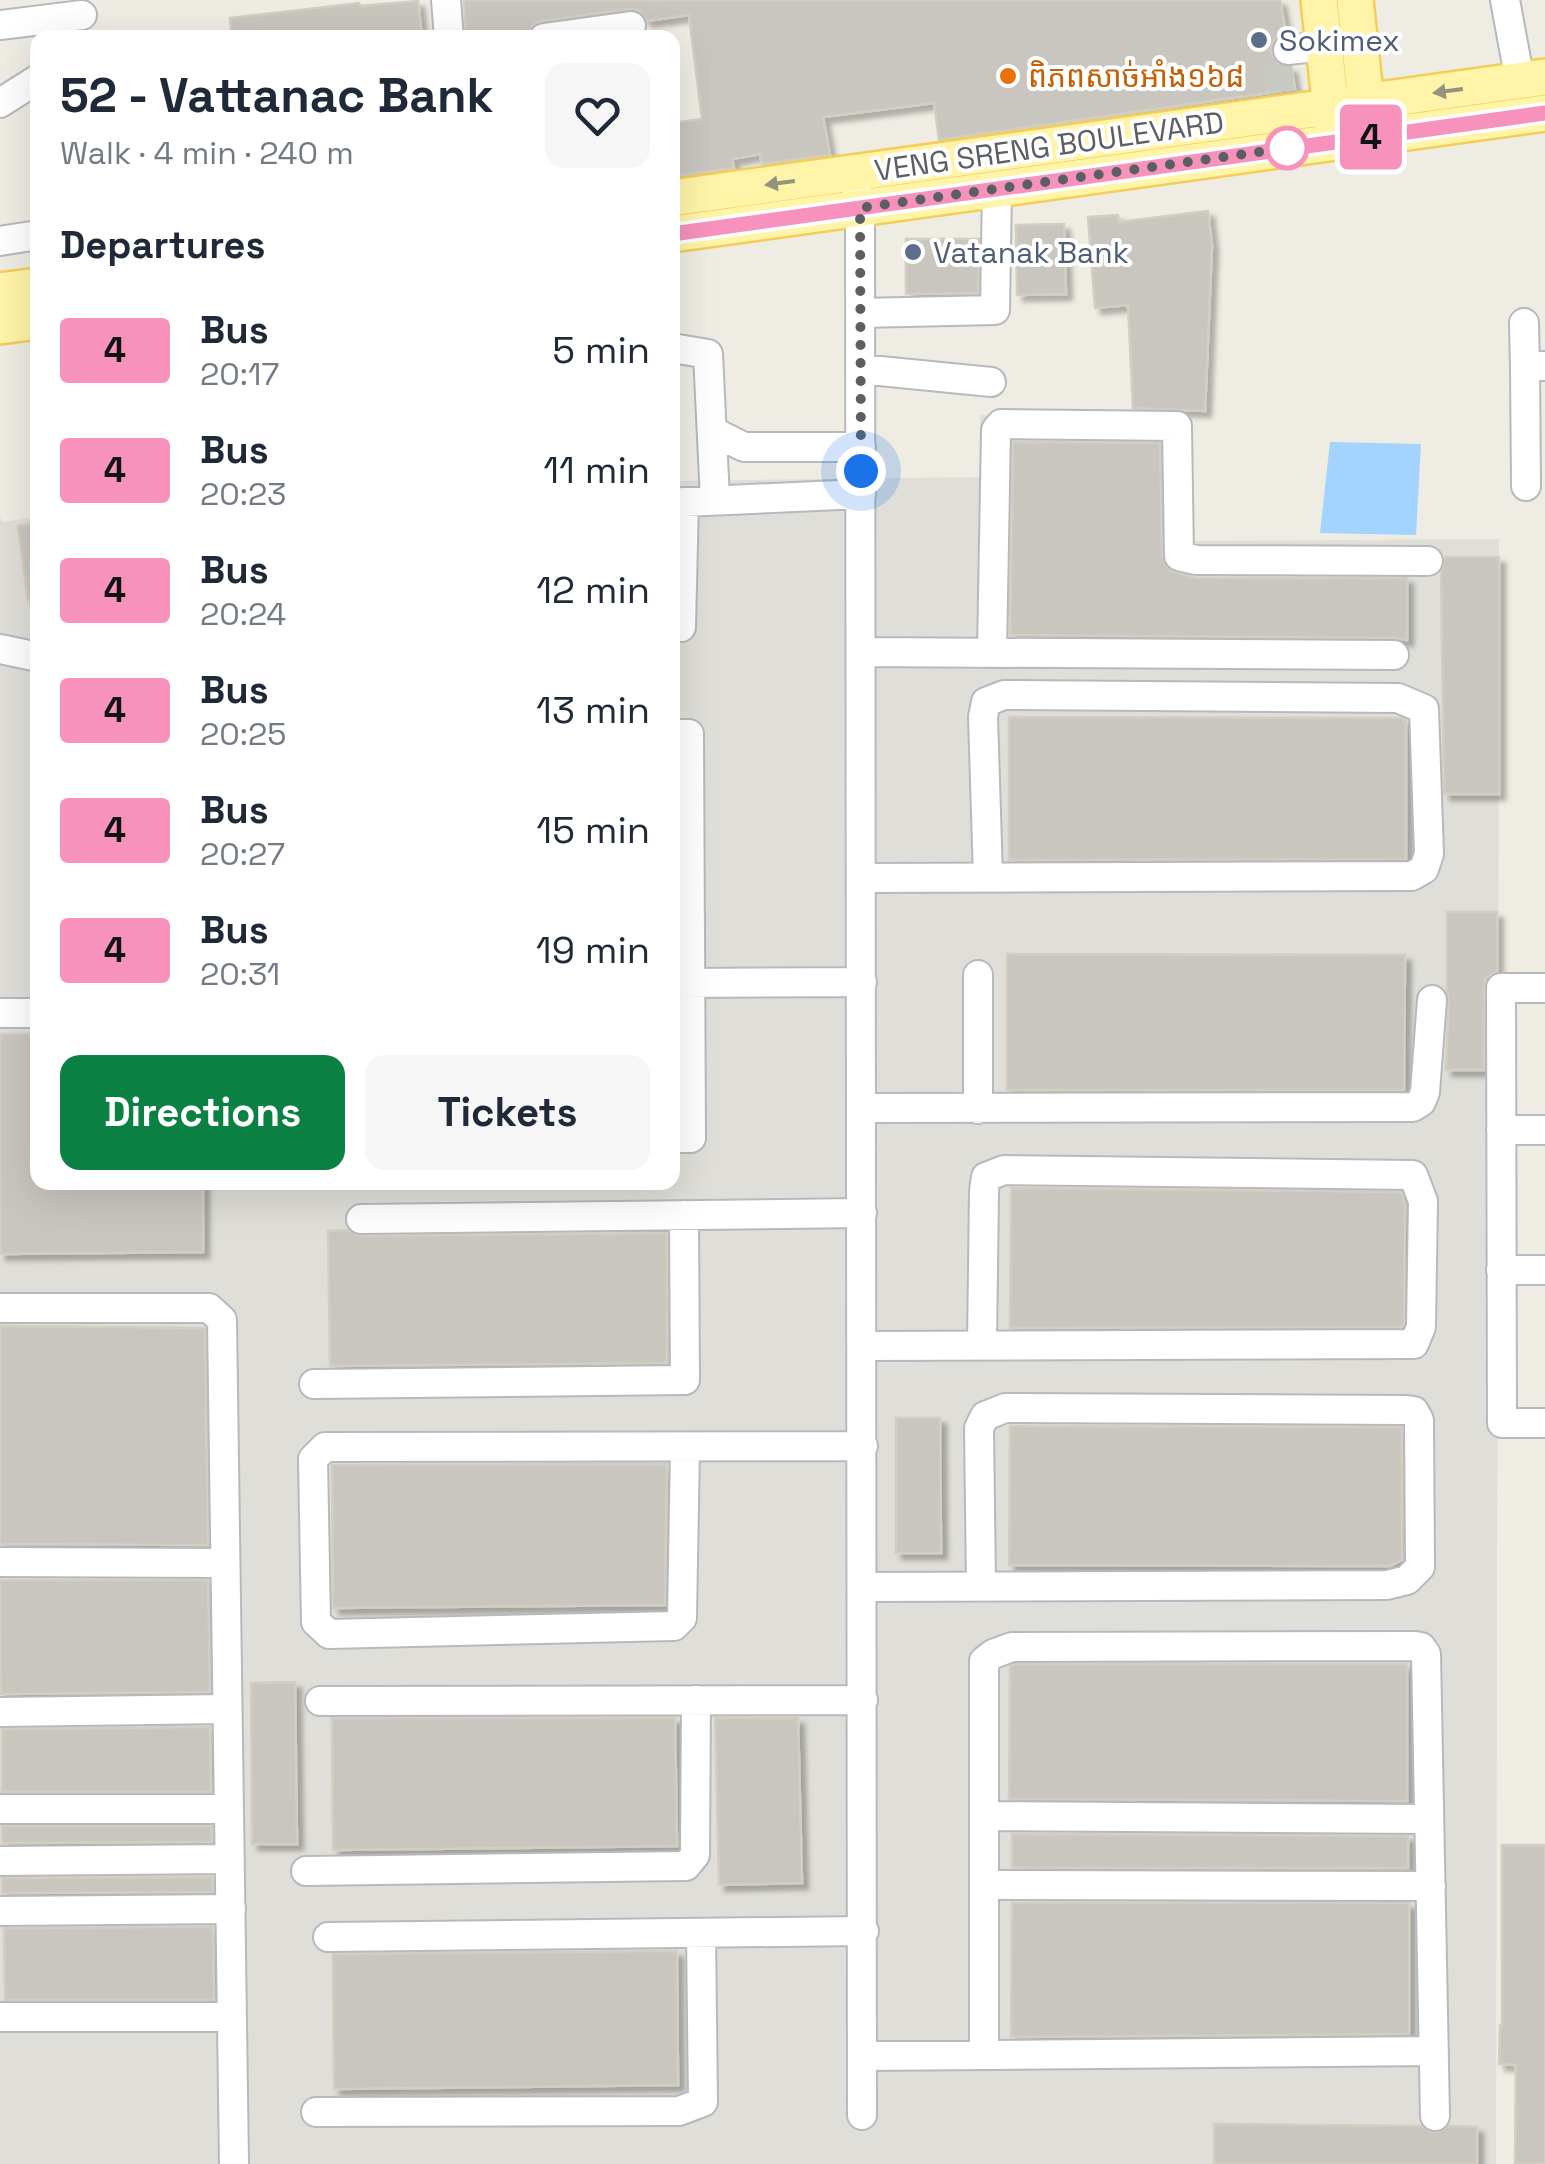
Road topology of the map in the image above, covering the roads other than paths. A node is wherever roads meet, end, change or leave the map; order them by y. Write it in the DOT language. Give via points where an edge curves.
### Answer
graph roads {
  1 [pos="446,0"];
  2 [pos="1319,0"];
  3 [pos="1355,0"];
  4 [pos="1505,0"];
  5 [pos="82,18"];
  6 [pos="0,25"];
  7 [pos="631,26"];
  8 [pos="449,30"];
  9 [pos="602,30"];
  10 [pos="1324,46"];
  11 [pos="1288,50"];
  12 [pos="1532,79"];
  13 [pos="30,84"];
  14 [pos="1365,102"];
  15 [pos="0,103"];
  16 [pos="1545,113"];
  17 [pos="1332,124"];
  18 [pos="1370,138"];
  19 [pos="997,188"];
  20 [pos="857,190"];
  21 [pos="680,198"];
  22 [pos="680,232"];
  23 [pos="30,237"];
  24 [pos="0,241"];
  25 [pos="30,287"];
  26 [pos="0,291"];
  27 [pos="860,313"];
  28 [pos="30,322"];
  29 [pos="1524,323"];
  30 [pos="0,326"];
  31 [pos="680,349"];
  32 [pos="1535,366"];
  33 [pos="860,369"];
  34 [pos="992,382"];
  35 [pos="712,431"];
  36 [pos="861,447"];
  37 [pos="1526,486"];
  38 [pos="861,494"];
  39 [pos="715,500"];
  40 [pos="680,502"];
  41 [pos="1428,561"];
  42 [pos="680,585"];
  43 [pos="681,627"];
  44 [pos="0,649"];
  45 [pos="861,652"];
  46 [pos="992,653"];
  47 [pos="30,655"];
  48 [pos="1394,655"];
  49 [pos="680,734"];
  50 [pos="988,877"];
  51 [pos="862,878"];
  52 [pos="681,904"];
  53 [pos="978,975"];
  54 [pos="862,982"];
  55 [pos="682,983"];
  56 [pos="1545,988"];
  57 [pos="1432,1000"];
  58 [pos="30,1012"];
  59 [pos="0,1013"];
  60 [pos="862,1108"];
  61 [pos="978,1109"];
  62 [pos="1501,1130"];
  63 [pos="1545,1130"];
  64 [pos="680,1138"];
  65 [pos="862,1214"];
  66 [pos="684,1215"];
  67 [pos="361,1220"];
  68 [pos="1501,1270"];
  69 [pos="1545,1270"];
  70 [pos="0,1308"];
  71 [pos="862,1346"];
  72 [pos="982,1346"];
  73 [pos="314,1384"];
  74 [pos="1545,1423"];
  75 [pos="863,1446"];
  76 [pos="685,1448"];
  77 [pos="0,1562"];
  78 [pos="225,1562"];
  79 [pos="980,1586"];
  80 [pos="863,1587"];
  81 [pos="696,1700"];
  82 [pos="863,1700"];
  83 [pos="320,1701"];
  84 [pos="228,1709"];
  85 [pos="0,1712"];
  86 [pos="0,1808"];
  87 [pos="229,1808"];
  88 [pos="984,1816"];
  89 [pos="1429,1819"];
  90 [pos="230,1859"];
  91 [pos="0,1861"];
  92 [pos="306,1871"];
  93 [pos="984,1885"];
  94 [pos="1431,1886"];
  95 [pos="230,1909"];
  96 [pos="0,1911"];
  97 [pos="864,1932"];
  98 [pos="701,1933"];
  99 [pos="328,1936"];
  100 [pos="0,2017"];
  101 [pos="232,2017"];
  102 [pos="1434,2051"];
  103 [pos="984,2054"];
  104 [pos="862,2056"];
  105 [pos="316,2112"];
  106 [pos="862,2115"];
  107 [pos="1435,2116"];
  108 [pos="234,2164"];
  1 -- 8 [label="street"];
  2 -- 10 [label="main road"];
  3 -- 14 [label="main road"];
  4 -- 12 [label="street"];
  5 -- 6 [label="street"];
  7 -- 9 [label="street"];
  10 -- 11 [label="street"];
  10 -- 17 [label="main road"];
  12 -- 14 [label="main road, VENG SRENG BOULEVARD, one-way"];
  13 -- 15 [label="street"];
  14 -- 17 [label="main road, VENG SRENG BOULEVARD"];
  14 -- 18 [label="main road"];
  16 -- 18 [label="main road, VENG SRENG BOULEVARD"];
  17 -- 18 [label="main road, VENG SRENG BOULEVARD"];
  17 -- 19 [label="main road, VENG SRENG BOULEVARD"];
  17 -- 20 [label="main road, VENG SRENG BOULEVARD" via="1281,103"];
  19 -- 20 [label="main road, VENG SRENG BOULEVARD"];
  19 -- 27 [label="street" via="994,310"];
  20 -- 21 [label="main road, VENG SRENG BOULEVARD, one-way"];
  20 -- 22 [label="main road, VENG SRENG BOULEVARD"];
  20 -- 27 [label="street"];
  23 -- 24 [label="street"];
  25 -- 26 [label="main road"];
  27 -- 33 [label="street"];
  28 -- 30 [label="main road"];
  29 -- 32 [label="street"];
  31 -- 35 [label="street" via="708,354"];
  32 -- 37 [label="street"];
  33 -- 34 [label="street"];
  33 -- 36 [label="street"];
  35 -- 36 [label="street" via="744,447"];
  35 -- 39 [label="street"];
  36 -- 38 [label="street"];
  38 -- 39 [label="street"];
  38 -- 45 [label="street"];
  39 -- 40 [label="street"];
  41 -- 46 [label="street" via="1179,556 1177,426 1001,424"];
  42 -- 43 [label="street"];
  44 -- 47 [label="street"];
  45 -- 46 [label="street"];
  45 -- 51 [label="street"];
  46 -- 48 [label="street"];
  49 -- 52 [label="street" via="689,734"];
  50 -- 50 [label="street" via="1412,876 1424,869 1429,854 1424,709 1398,698 1004,695 986,702 983,717"];
  50 -- 51 [label="street"];
  51 -- 54 [label="street"];
  52 -- 55 [label="street"];
  53 -- 61 [label="street"];
  54 -- 55 [label="street"];
  54 -- 60 [label="street"];
  55 -- 64 [label="street" via="691,1138"];
  56 -- 62 [label="street" via="1500,988"];
  57 -- 61 [label="street" via="1425,1092 1413,1107"];
  58 -- 59 [label="street"];
  60 -- 61 [label="street"];
  60 -- 65 [label="street"];
  62 -- 63 [label="street"];
  62 -- 68 [label="street"];
  65 -- 66 [label="street"];
  65 -- 71 [label="street"];
  66 -- 67 [label="street"];
  66 -- 73 [label="street" via="684,1380"];
  68 -- 69 [label="street"];
  68 -- 74 [label="street" via="1502,1423"];
  70 -- 78 [label="street" via="209,1308 222,1320"];
  71 -- 72 [label="street"];
  71 -- 75 [label="street"];
  72 -- 72 [label="street" via="1414,1344 1421,1327 1420,1187 1413,1175 1004,1170 986,1177 984,1192"];
  75 -- 76 [label="street"];
  75 -- 80 [label="street"];
  76 -- 76 [label="street" via="682,1618 674,1626 329,1634 316,1622 313,1459 326,1446"];
  77 -- 78 [label="street"];
  78 -- 84 [label="street"];
  79 -- 79 [label="street" via="1407,1580 1420,1567 1420,1420 1407,1410 1005,1408 984,1416 979,1428"];
  79 -- 80 [label="street"];
  80 -- 82 [label="street"];
  81 -- 82 [label="street"];
  81 -- 83 [label="street"];
  81 -- 92 [label="street" via="694,1856 686,1866"];
  82 -- 97 [label="street"];
  84 -- 85 [label="street"];
  84 -- 87 [label="street"];
  86 -- 87 [label="street"];
  87 -- 90 [label="street"];
  88 -- 89 [label="street"];
  88 -- 89 [label="street" via="984,1661 993,1654 1012,1648 1416,1646 1426,1654"];
  88 -- 93 [label="street"];
  89 -- 94 [label="street"];
  90 -- 91 [label="street"];
  90 -- 95 [label="street"];
  93 -- 94 [label="street"];
  93 -- 103 [label="street"];
  94 -- 102 [label="street"];
  95 -- 96 [label="street"];
  95 -- 101 [label="street"];
  97 -- 98 [label="street"];
  97 -- 104 [label="street"];
  98 -- 99 [label="street"];
  98 -- 105 [label="street" via="702,2102 679,2110"];
  100 -- 101 [label="street"];
  101 -- 108 [label="street"];
  102 -- 103 [label="street"];
  102 -- 107 [label="street"];
  103 -- 104 [label="street"];
  104 -- 106 [label="street"];
}
